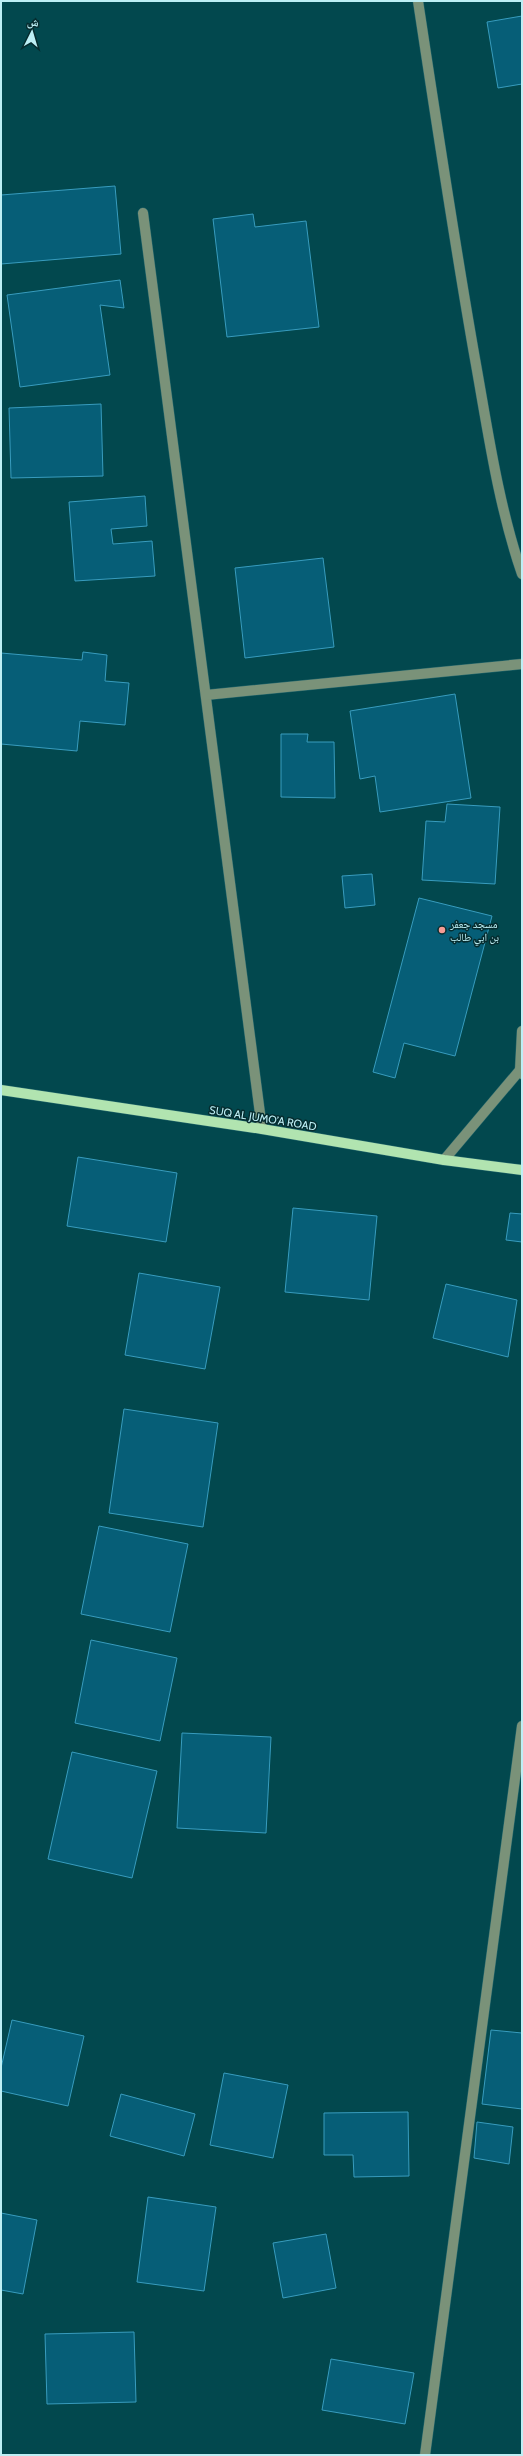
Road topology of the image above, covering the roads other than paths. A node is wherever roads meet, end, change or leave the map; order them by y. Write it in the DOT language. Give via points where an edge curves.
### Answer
graph roads {
  1 [pos="418,1"];
  2 [pos="143,213"];
  3 [pos="522,574"];
  4 [pos="522,664"];
  5 [pos="206,695"];
  6 [pos="522,1031"];
  7 [pos="521,1072"];
  8 [pos="1,1090"];
  9 [pos="262,1129"];
  10 [pos="444,1160"];
  11 [pos="522,1170"];
  12 [pos="522,1726"];
  13 [pos="425,2455"];
  1 -- 3 [label="street" via="463,292 493,461 509,535"];
  2 -- 5 [label="street"];
  4 -- 5 [label="street"];
  5 -- 9 [label="street"];
  6 -- 7 [label="street"];
  7 -- 10 [label="street"];
  8 -- 9 [label="main road, SUQ AL JUMO’A ROAD"];
  9 -- 10 [label="main road, SUQ AL JUMO’A ROAD"];
  10 -- 11 [label="main road, SUQ AL JUMO’A ROAD"];
  12 -- 13 [label="street"];
}
